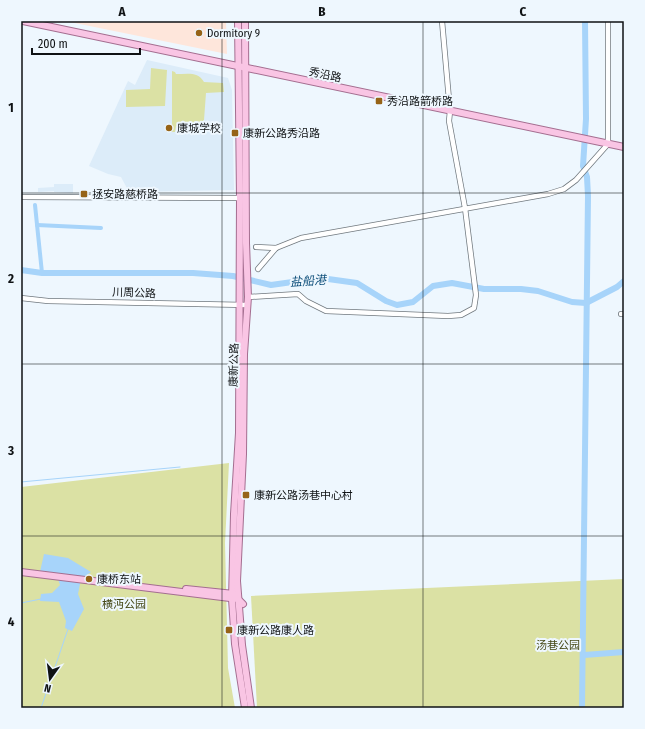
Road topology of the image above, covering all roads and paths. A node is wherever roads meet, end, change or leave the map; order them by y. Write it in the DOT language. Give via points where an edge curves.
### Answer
graph roads {
  1 [pos="23,21"];
  2 [pos="238,21"];
  3 [pos="246,21"];
  4 [pos="442,21"];
  5 [pos="608,21"];
  6 [pos="238,67"];
  7 [pos="246,68"];
  8 [pos="450,111"];
  9 [pos="608,144"];
  10 [pos="624,147"];
  11 [pos="21,197"];
  12 [pos="240,198"];
  13 [pos="465,208"];
  14 [pos="256,247"];
  15 [pos="276,248"];
  16 [pos="258,269"];
  17 [pos="248,295"];
  18 [pos="21,298"];
  19 [pos="239,305"];
  20 [pos="247,305"];
  21 [pos="21,568"];
  22 [pos="21,572"];
  23 [pos="236,598"];
  24 [pos="245,708"];
  25 [pos="251,708"];
  1 -- 6 [label="main road, 秀沿路"];
  2 -- 6 [label="main road, 康新公路"];
  3 -- 7 [label="main road, 康新公路"];
  4 -- 8 [label="street"];
  5 -- 9 [label="street"];
  6 -- 7 [label="main road, 秀沿路"];
  6 -- 12 [label="main road, 康新公路"];
  7 -- 8 [label="main road, 秀沿路"];
  7 -- 17 [label="main road, 康新公路"];
  8 -- 9 [label="main road, 秀沿路"];
  8 -- 13 [label="street" via="449,121"];
  9 -- 10 [label="main road, 秀沿路"];
  9 -- 13 [label="street" via="576,180 564,189"];
  11 -- 12 [label="street"];
  12 -- 19 [label="main road, 康新公路"];
  13 -- 15 [label="street" via="301,238"];
  13 -- 17 [label="street" via="476,295 474,308 461,315 427,316 326,311 306,302 298,294"];
  14 -- 15 [label="street"];
  15 -- 16 [label="street"];
  17 -- 20 [label="main road, 康新公路"];
  18 -- 19 [label="street, 川周公路"];
  19 -- 20 [label="street, 川周公路"];
  19 -- 23 [label="main road, 康新公路" via="239,433 234,514"];
  20 -- 23 [label="main road, 康新公路"];
  21 -- 23 [label="main road"];
  22 -- 23 [label="main road"];
  23 -- 24 [label="main road, 康新公路" via="235,644"];
  23 -- 25 [label="main road, 康新公路"];
}
